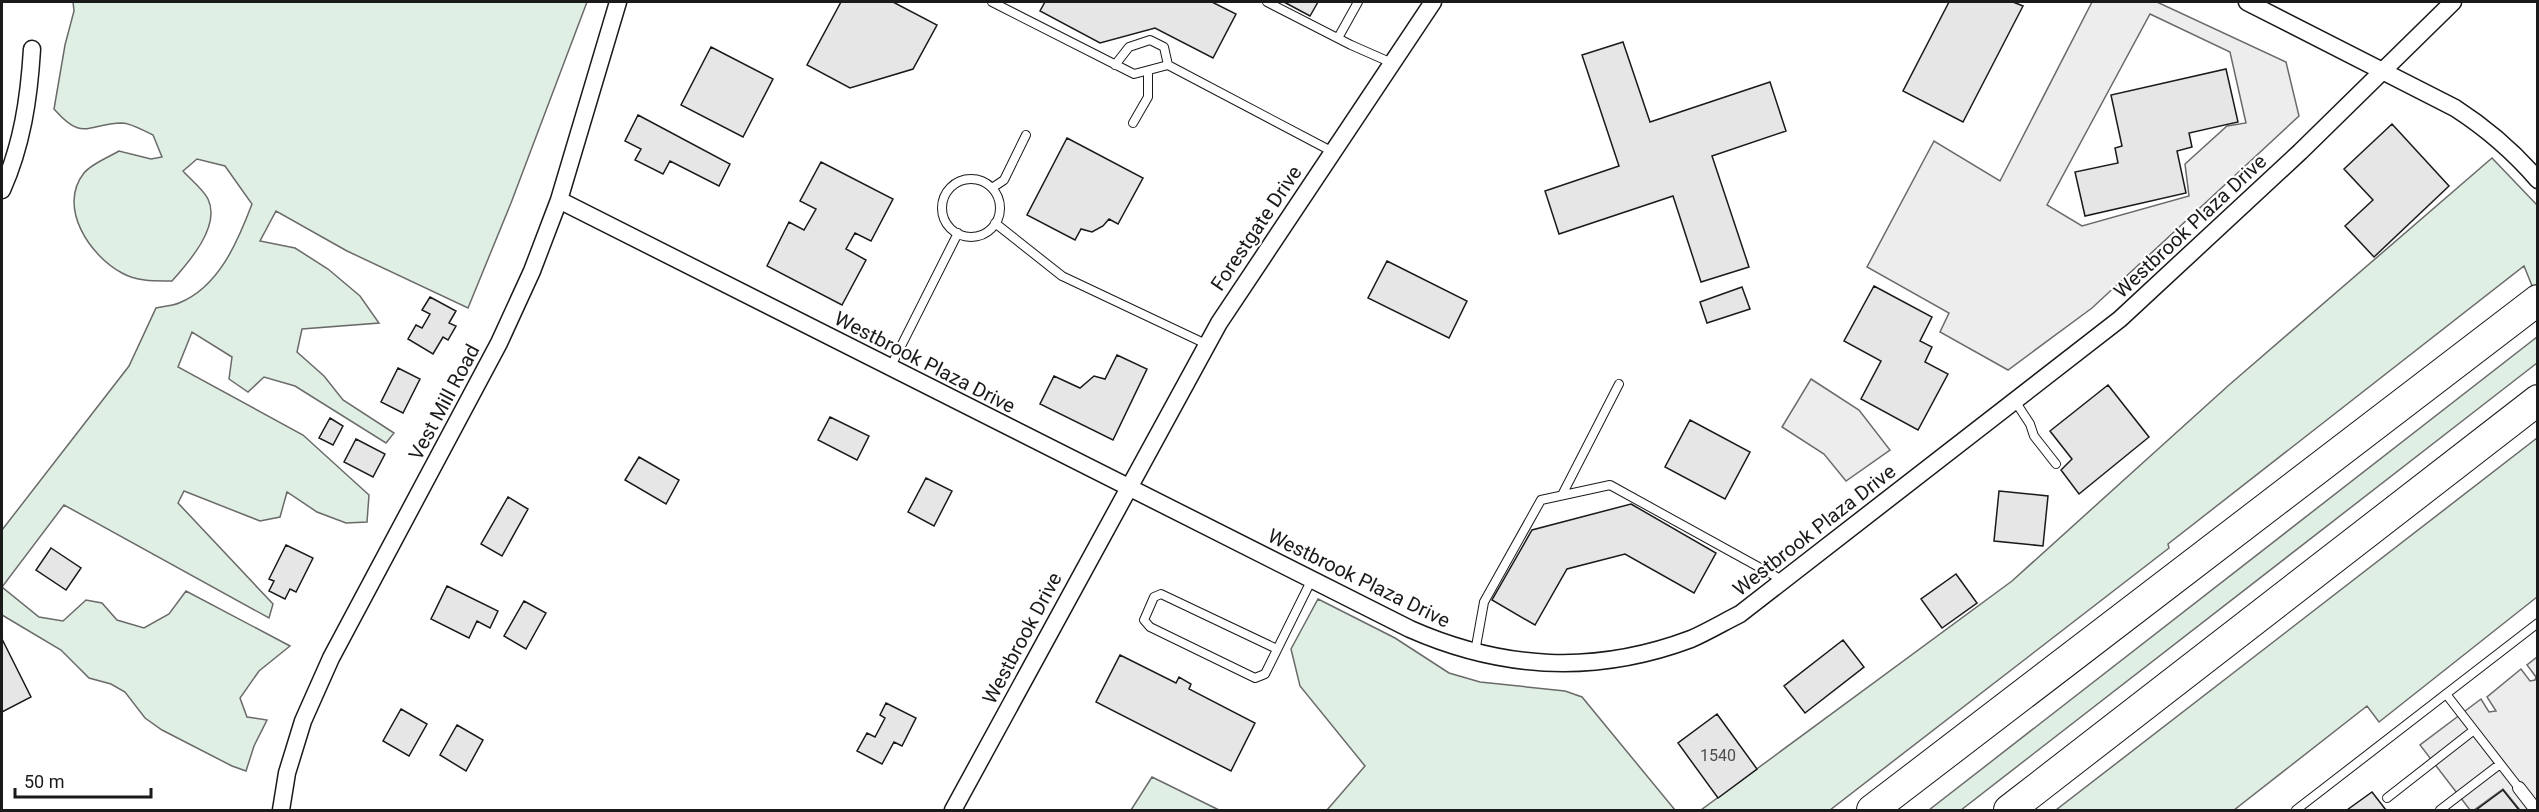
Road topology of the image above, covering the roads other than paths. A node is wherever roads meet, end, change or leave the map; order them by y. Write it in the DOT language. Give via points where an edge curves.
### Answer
graph roads {
  1 [pos="618,2"];
  2 [pos="992,2"];
  3 [pos="1268,2"];
  4 [pos="1358,2"];
  5 [pos="1433,2"];
  6 [pos="2247,2"];
  7 [pos="2453,2"];
  8 [pos="1338,38"];
  9 [pos="32,49"];
  10 [pos="1392,63"];
  11 [pos="1115,65"];
  12 [pos="1168,65"];
  13 [pos="1148,70"];
  14 [pos="2383,70"];
  15 [pos="1133,123"];
  16 [pos="1026,135"];
  17 [pos="1333,152"];
  18 [pos="2538,180"];
  19 [pos="992,188"];
  20 [pos="2,190"];
  21 [pos="559,200"];
  22 [pos="995,223"];
  23 [pos="958,233"];
  24 [pos="2538,300"];
  25 [pos="1206,344"];
  26 [pos="890,368"];
  27 [pos="1619,384"];
  28 [pos="2014,400"];
  29 [pos="2538,400"];
  30 [pos="2056,464"];
  31 [pos="1128,486"];
  32 [pos="1562,495"];
  33 [pos="1312,579"];
  34 [pos="1784,582"];
  35 [pos="2538,623"];
  36 [pos="1277,649"];
  37 [pos="1475,652"];
  38 [pos="2446,694"];
  39 [pos="2474,730"];
  40 [pos="2500,764"];
  41 [pos="2519,788"];
  42 [pos="2387,798"];
  43 [pos="281,810"];
  44 [pos="953,810"];
  45 [pos="1872,810"];
  46 [pos="2009,810"];
  47 [pos="2296,810"];
  48 [pos="2440,810"];
  49 [pos="2536,810"];
  1 -- 21 [label="street, Vest Mill Road"];
  2 -- 11 [label="lane"];
  3 -- 8 [label="lane"];
  4 -- 8 [label="lane"];
  5 -- 10 [label="street, Forestgate Drive"];
  6 -- 14 [label="street"];
  7 -- 14 [label="street, Westbrook Plaza Drive"];
  8 -- 10 [label="lane"];
  9 -- 20 [label="street" via="28,102 19,146"];
  10 -- 17 [label="street, Forestgate Drive"];
  11 -- 12 [label="lane" via="1129,47 1150,40 1164,47"];
  11 -- 13 [label="lane" via="1134,74"];
  12 -- 13 [label="lane"];
  12 -- 17 [label="lane"];
  13 -- 15 [label="lane" via="1148,97"];
  14 -- 18 [label="street" via="2483,127"];
  14 -- 28 [label="street, Westbrook Plaza Drive" via="2301,152 2120,319"];
  16 -- 19 [label="lane" via="1004,180"];
  17 -- 25 [label="street, Forestgate Drive"];
  19 -- 22 [label="lane" via="1000,208"];
  19 -- 23 [label="lane" via="970,179 946,192 945,219"];
  21 -- 26 [label="street, Westbrook Plaza Drive"];
  21 -- 43 [label="street, Vest Mill Road" via="499,343 331,658 303,721 287,773"];
  22 -- 23 [label="lane" via="986,233 976,236"];
  22 -- 25 [label="lane" via="1062,276"];
  23 -- 26 [label="lane"];
  24 -- 45 [label="highway"];
  25 -- 31 [label="street, Forestgate Drive"];
  26 -- 31 [label="street, Westbrook Plaza Drive"];
  27 -- 32 [label="lane"];
  28 -- 30 [label="lane" via="2034,436"];
  28 -- 34 [label="street, Westbrook Plaza Drive"];
  29 -- 46 [label="highway"];
  31 -- 33 [label="street, Westbrook Plaza Drive"];
  31 -- 44 [label="street, Westbrook Drive"];
  32 -- 34 [label="lane" via="1610,485"];
  32 -- 37 [label="lane" via="1541,500 1484,602"];
  33 -- 36 [label="lane"];
  33 -- 37 [label="street, Westbrook Plaza Drive" via="1410,629 1446,645"];
  34 -- 37 [label="street, Westbrook Plaza Drive" via="1740,614 1659,650 1610,660 1558,664 1500,659"];
  35 -- 38 [label="lane"];
  36 -- 36 [label="lane" via="1265,674 1255,678 1150,627 1144,620 1154,597 1161,594"];
  38 -- 39 [label="lane"];
  38 -- 47 [label="lane"];
  39 -- 40 [label="lane"];
  39 -- 42 [label="lane"];
  40 -- 41 [label="lane"];
  40 -- 48 [label="lane"];
  41 -- 49 [label="street"];
}
